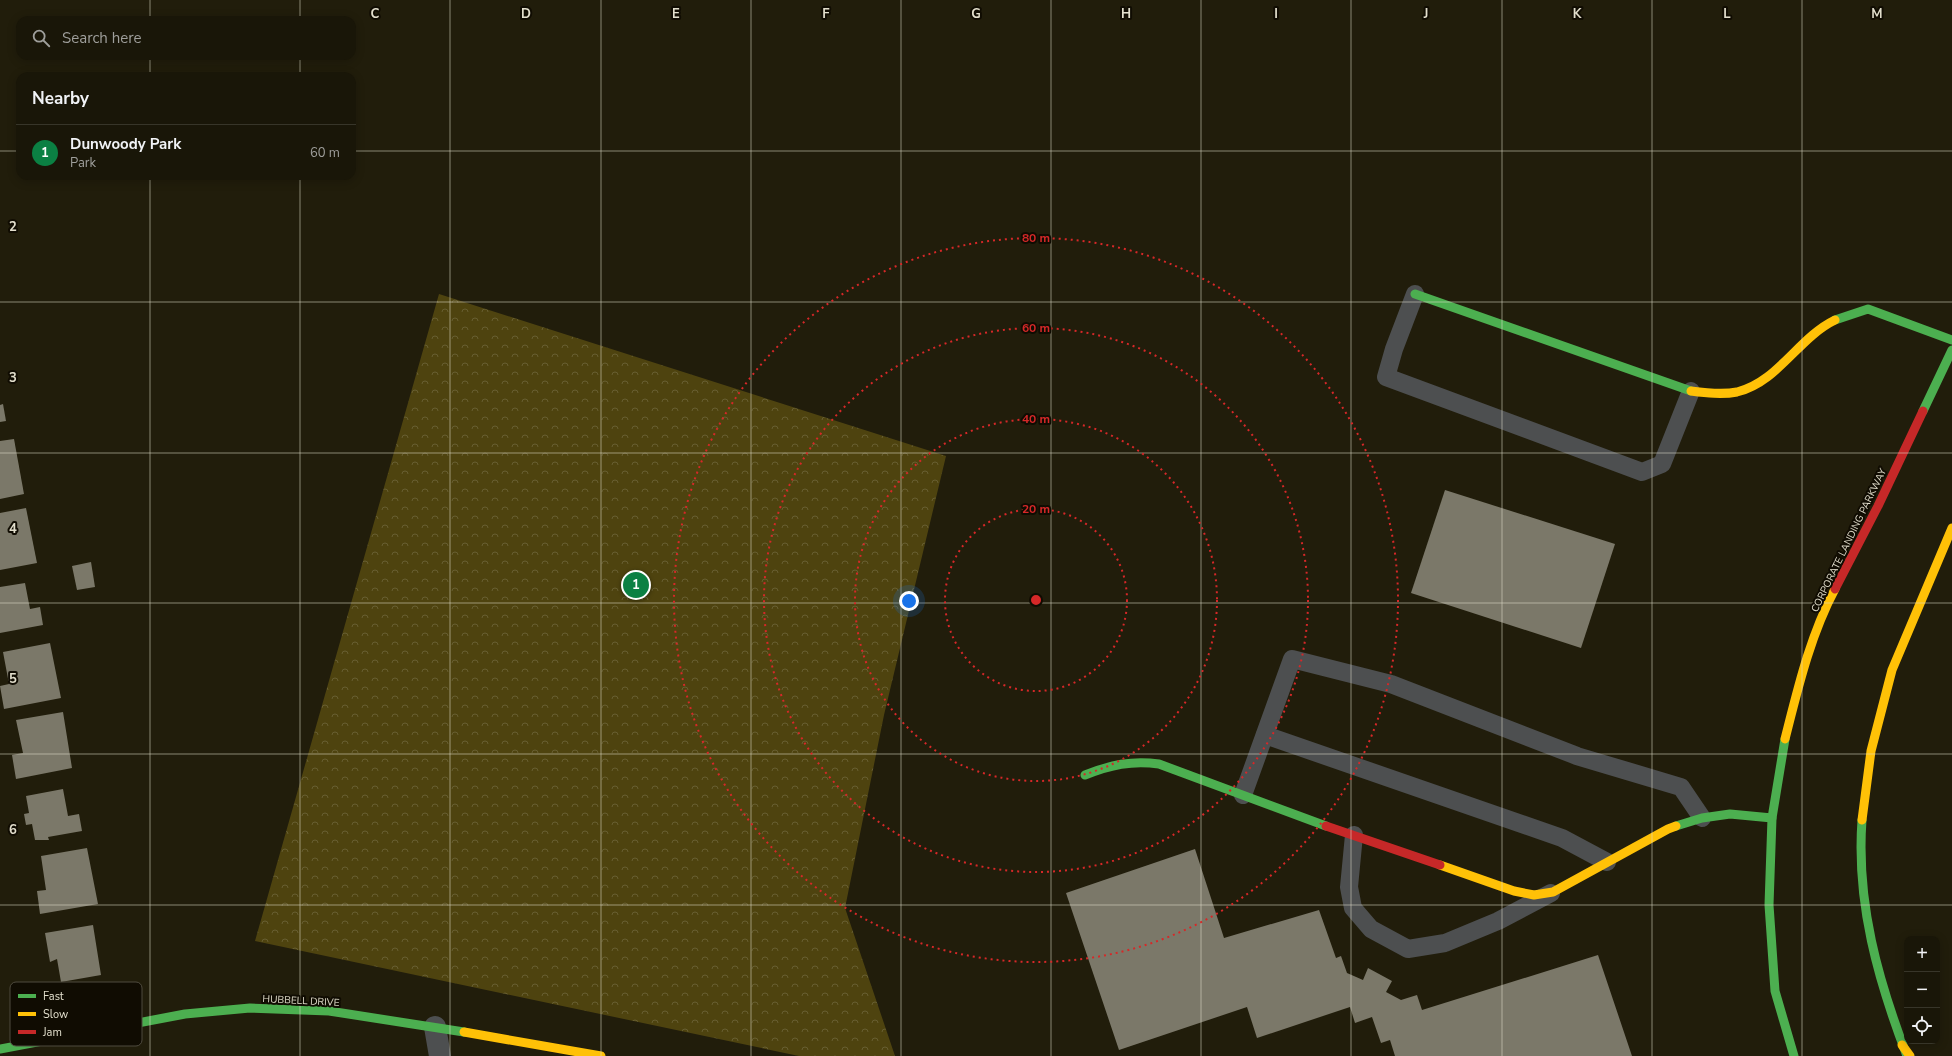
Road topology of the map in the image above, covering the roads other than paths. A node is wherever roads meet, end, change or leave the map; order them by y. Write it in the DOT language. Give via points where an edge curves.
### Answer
graph roads {
  1 [pos="1415,294"];
  2 [pos="1952,340"];
  3 [pos="1952,350"];
  4 [pos="1691,392"];
  5 [pos="1952,528"];
  6 [pos="1264,735"];
  7 [pos="1086,775"];
  8 [pos="1243,795"];
  9 [pos="1702,818"];
  10 [pos="1772,818"];
  11 [pos="1354,835"];
  12 [pos="1607,862"];
  13 [pos="1553,892"];
  14 [pos="142,1022"];
  15 [pos="435,1026"];
  16 [pos="1902,1045"];
  17 [pos="12,1046"];
  18 [pos="1,1048"];
  19 [pos="440,1056"];
  20 [pos="601,1056"];
  21 [pos="1794,1056"];
  22 [pos="1907,1056"];
  23 [pos="1910,1056"];
  1 -- 4 [label="street"];
  1 -- 4 [label="lane" via="1394,348 1386,377 1642,472 1662,464"];
  2 -- 4 [label="street" via="1868,309 1859,310 1820,328 1766,378 1743,390 1717,394"];
  3 -- 10 [label="street, CORPORATE LANDING PARKWAY" via="1878,506 1825,608 1805,663 1783,746"];
  5 -- 16 [label="street" via="1892,669 1874,733 1865,785 1860,848 1862,890 1870,942"];
  6 -- 8 [label="lane"];
  6 -- 9 [label="lane" via="1292,659 1391,684 1577,756 1681,787"];
  6 -- 12 [label="lane" via="1562,838"];
  7 -- 8 [label="street" via="1109,764 1139,760 1159,764"];
  8 -- 11 [label="street"];
  9 -- 10 [label="street" via="1730,814"];
  9 -- 12 [label="street" via="1668,829"];
  10 -- 21 [label="street, CORPORATE LANDING PARKWAY" via="1768,904 1775,991"];
  11 -- 13 [label="street" via="1514,891 1534,895"];
  11 -- 13 [label="lane" via="1349,888 1353,908 1371,929 1408,949 1445,942 1498,921"];
  12 -- 13 [label="street"];
  14 -- 15 [label="street, HUBBELL DRIVE" via="185,1014 250,1008 329,1011"];
  15 -- 19 [label="street"];
  15 -- 20 [label="street, HUBBELL DRIVE"];
  16 -- 22 [label="street"];
  16 -- 23 [label="street"];
  17 -- 18 [label="street, HUBBELL DRIVE"];
}
